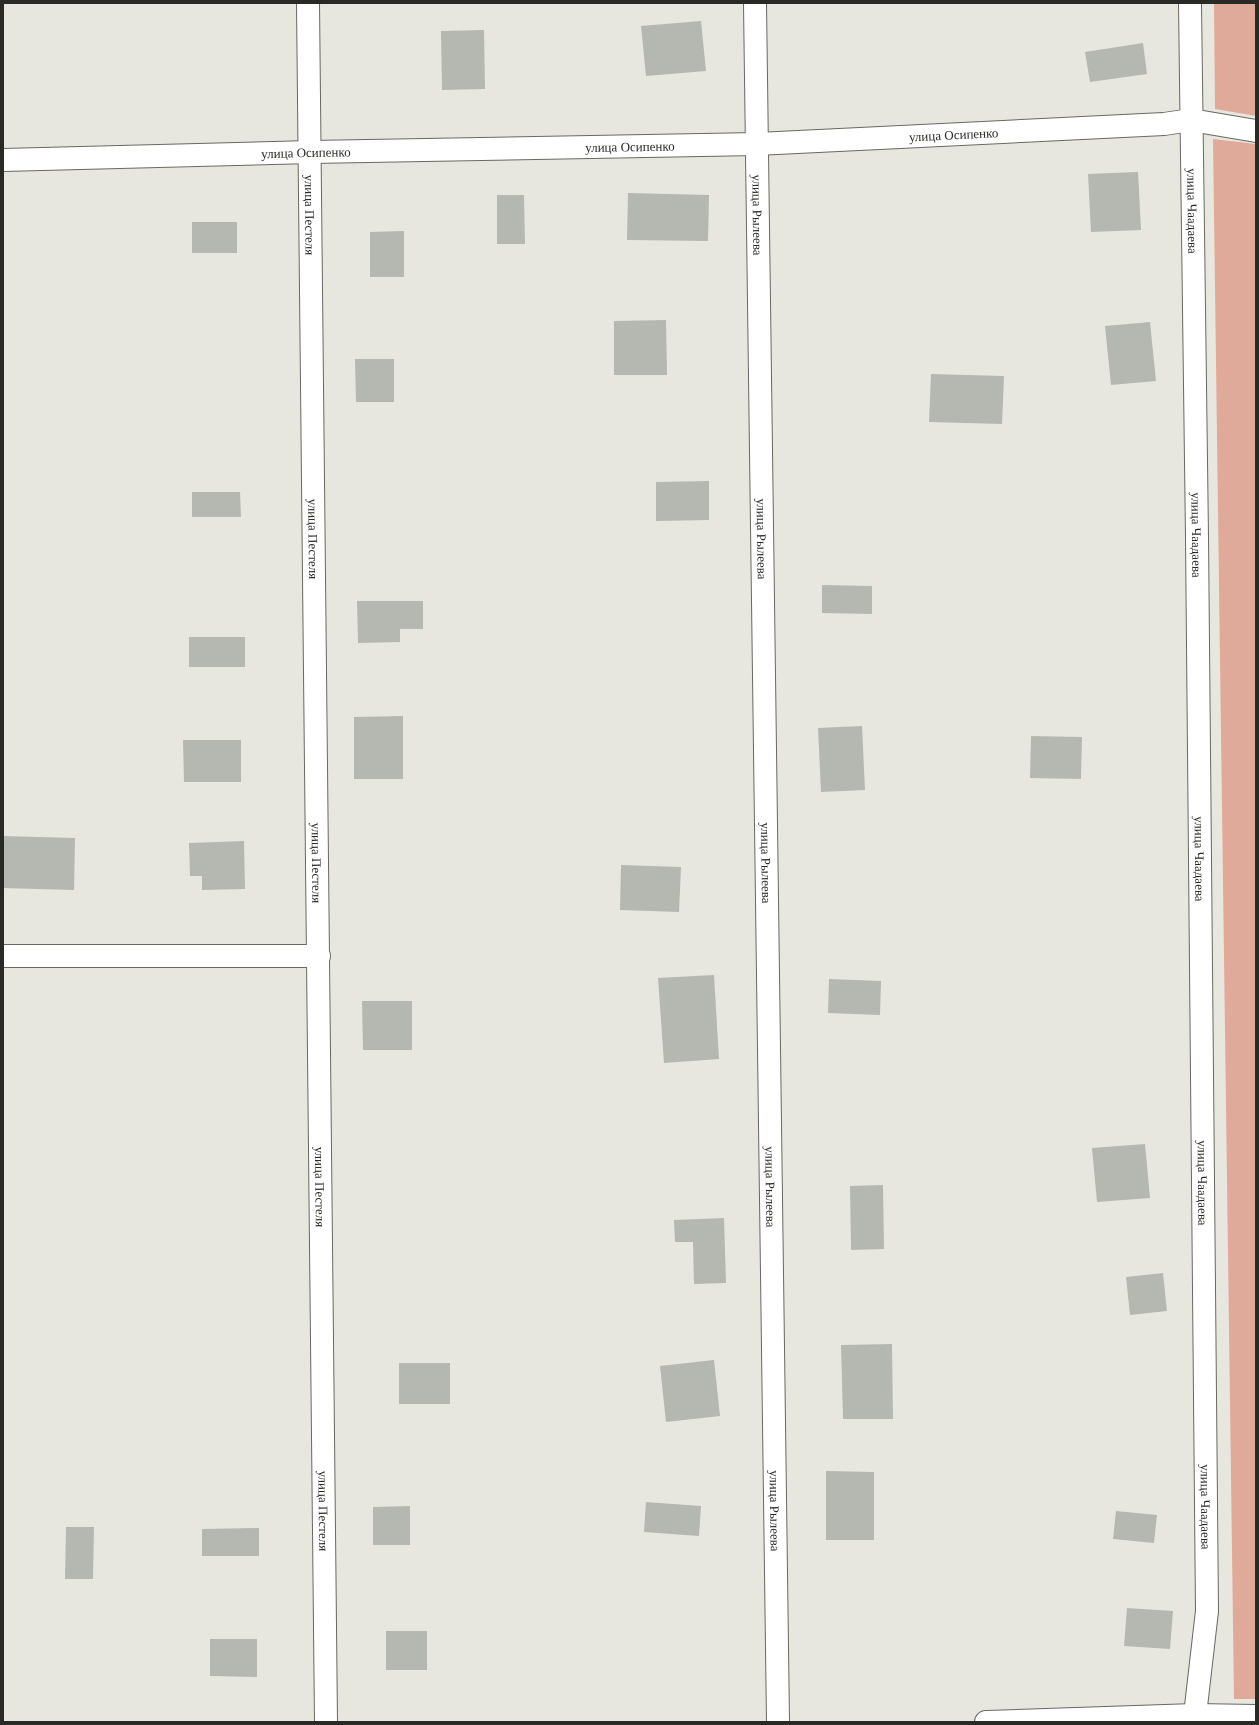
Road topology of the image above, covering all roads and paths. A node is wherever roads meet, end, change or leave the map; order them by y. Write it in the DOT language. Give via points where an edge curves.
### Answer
graph roads {
  1 [pos="308,3"];
  2 [pos="755,3"];
  3 [pos="1190,3"];
  4 [pos="1191,120"];
  5 [pos="1256,131"];
  6 [pos="757,144"];
  7 [pos="311,152"];
  8 [pos="3,160"];
  9 [pos="3,956"];
  10 [pos="319,956"];
  11 [pos="1195,1715"];
  12 [pos="1256,1716"];
  13 [pos="326,1722"];
  14 [pos="778,1722"];
  15 [pos="986,1722"];
  1 -- 7 [label="street, улица Пестеля"];
  2 -- 6 [label="street, улица Рылеева"];
  3 -- 4 [label="street, улица Чаадаева"];
  4 -- 5 [label="street, улица Осипенко"];
  4 -- 6 [label="street, улица Осипенко" via="1164,124"];
  4 -- 11 [label="street, улица Чаадаева" via="1207,1611"];
  6 -- 7 [label="street, улица Осипенко"];
  6 -- 14 [label="street, улица Рылеева"];
  7 -- 8 [label="street, улица Осипенко"];
  7 -- 10 [label="street, улица Пестеля"];
  9 -- 10 [label="street"];
  10 -- 13 [label="street, улица Пестеля"];
  11 -- 12 [label="street"];
  11 -- 15 [label="street"];
}
